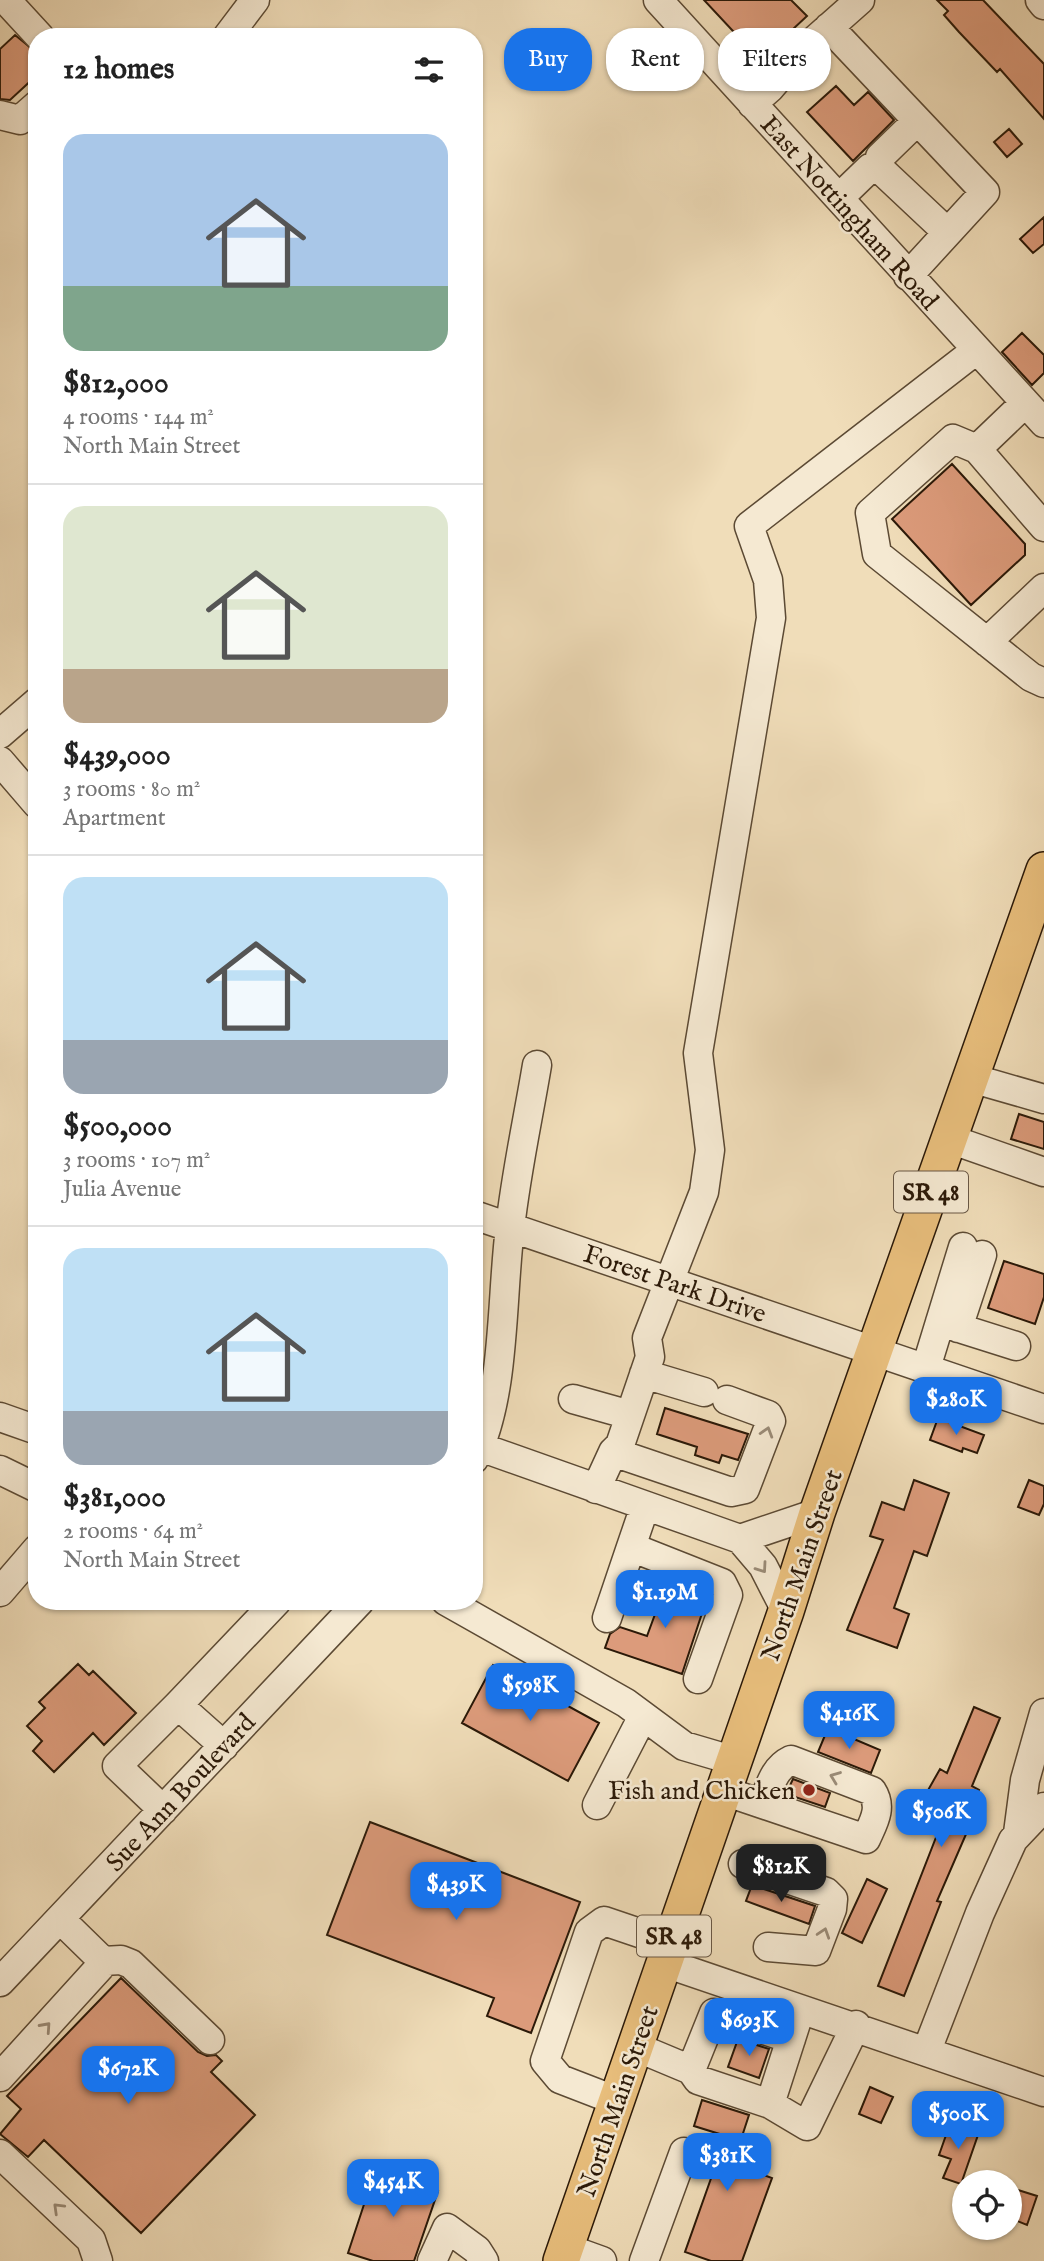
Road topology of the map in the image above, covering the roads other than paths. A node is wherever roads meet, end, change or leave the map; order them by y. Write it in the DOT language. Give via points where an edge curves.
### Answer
graph roads {
  1 [pos="6,0"];
  2 [pos="255,0"];
  3 [pos="658,0"];
  4 [pos="860,0"];
  5 [pos="830,27"];
  6 [pos="32,28"];
  7 [pos="234,28"];
  8 [pos="752,104"];
  9 [pos="28,113"];
  10 [pos="0,115"];
  11 [pos="918,121"];
  12 [pos="877,165"];
  13 [pos="839,198"];
  14 [pos="947,232"];
  15 [pos="908,276"];
  16 [pos="975,351"];
  17 [pos="1035,413"];
  18 [pos="977,449"];
  19 [pos="1044,527"];
  20 [pos="1044,588"];
  21 [pos="988,642"];
  22 [pos="1044,683"];
  23 [pos="28,710"];
  24 [pos="0,734"];
  25 [pos="0,761"];
  26 [pos="28,794"];
  27 [pos="1040,892"];
  28 [pos="537,1065"];
  29 [pos="971,1078"];
  30 [pos="1044,1099"];
  31 [pos="950,1139"];
  32 [pos="1044,1172"];
  33 [pos="483,1218"];
  34 [pos="510,1227"];
  35 [pos="972,1251"];
  36 [pos="667,1280"];
  37 [pos="949,1325"];
  38 [pos="1016,1346"];
  39 [pos="876,1351"];
  40 [pos="926,1368"];
  41 [pos="644,1374"];
  42 [pos="573,1398"];
  43 [pos="1044,1409"];
  44 [pos="630,1415"];
  45 [pos="0,1417"];
  46 [pos="483,1426"];
  47 [pos="28,1427"];
  48 [pos="613,1452"];
  49 [pos="483,1455"];
  50 [pos="0,1470"];
  51 [pos="28,1484"];
  52 [pos="596,1489"];
  53 [pos="645,1506"];
  54 [pos="817,1513"];
  55 [pos="740,1539"];
  56 [pos="631,1547"];
  57 [pos="28,1559"];
  58 [pos="0,1592"];
  59 [pos="268,1610"];
  60 [pos="351,1610"];
  61 [pos="462,1610"];
  62 [pos="786,1611"];
  63 [pos="607,1618"];
  64 [pos="698,1679"];
  65 [pos="178,1705"];
  66 [pos="1044,1713"];
  67 [pos="643,1716"];
  68 [pos="223,1746"];
  69 [pos="729,1776"];
  70 [pos="763,1803"];
  71 [pos="597,1805"];
  72 [pos="1044,1807"];
  73 [pos="163,1810"];
  74 [pos="1018,1833"];
  75 [pos="743,1864"];
  76 [pos="60,1919"];
  77 [pos="768,1947"];
  78 [pos="668,1953"];
  79 [pos="103,1961"];
  80 [pos="4,1969"];
  81 [pos="802,2007"];
  82 [pos="856,2025"];
  83 [pos="791,2039"];
  84 [pos="210,2040"];
  85 [pos="636,2047"];
  86 [pos="927,2050"];
  87 [pos="691,2070"];
  88 [pos="0,2077"];
  89 [pos="1044,2092"];
  90 [pos="617,2101"];
  91 [pos="770,2104"];
  92 [pos="684,2152"];
  93 [pos="0,2154"];
  94 [pos="563,2254"];
  95 [pos="98,2261"];
  96 [pos="432,2261"];
  97 [pos="484,2261"];
  98 [pos="602,2261"];
  99 [pos="644,2261"];
  1 -- 6 [label="street"];
  2 -- 7 [label="street"];
  3 -- 8 [label="street, East Nottingham Road"];
  4 -- 5 [label="street"];
  5 -- 8 [label="street"];
  5 -- 11 [label="street"];
  8 -- 13 [label="street, East Nottingham Road"];
  9 -- 10 [label="street" via="20,120"];
  11 -- 12 [label="street"];
  11 -- 14 [label="street" via="985,192"];
  12 -- 13 [label="street"];
  12 -- 14 [label="street"];
  13 -- 15 [label="street, East Nottingham Road"];
  14 -- 15 [label="street"];
  15 -- 16 [label="street, East Nottingham Road"];
  16 -- 17 [label="street, East Nottingham Road"];
  16 -- 36 [label="street" via="749,526 768,580 771,618 698,1053 710,1150 704,1192"];
  17 -- 18 [label="street"];
  18 -- 19 [label="street"];
  18 -- 21 [label="street" via="953,439 870,513 877,554"];
  20 -- 21 [label="street"];
  21 -- 22 [label="street"];
  23 -- 24 [label="street"];
  25 -- 26 [label="street"];
  27 -- 29 [label="main road, North Main Street / SR 48"];
  28 -- 34 [label="street"];
  29 -- 30 [label="street"];
  29 -- 31 [label="main road, North Main Street / SR 48"];
  31 -- 32 [label="street"];
  31 -- 39 [label="main road, North Main Street / SR 48"];
  33 -- 34 [label="street, Forest Park Drive"];
  34 -- 36 [label="street, Forest Park Drive"];
  34 -- 46 [label="street" via="499,1354"];
  35 -- 37 [label="street"];
  36 -- 39 [label="street, Forest Park Drive"];
  36 -- 41 [label="street" via="647,1338 650,1357"];
  37 -- 38 [label="street"];
  37 -- 40 [label="street"];
  39 -- 40 [label="street, Forest Park Drive"];
  39 -- 54 [label="main road, North Main Street / SR 48"];
  40 -- 43 [label="street, Forest Park Drive"];
  41 -- 44 [label="street"];
  48 -- 41 [label="street, one-way" via="731,1492 745,1489 771,1421 768,1415"];
  42 -- 44 [label="street"];
  44 -- 48 [label="street" via="620,1446"];
  45 -- 47 [label="street"];
  48 -- 52 [label="street"];
  49 -- 52 [label="street"];
  50 -- 51 [label="street"];
  52 -- 53 [label="street"];
  53 -- 55 [label="street"];
  53 -- 56 [label="street"];
  54 -- 55 [label="street"];
  54 -- 62 [label="main road, North Main Street / SR 48"];
  55 -- 62 [label="street, one-way" via="763,1566"];
  56 -- 63 [label="street"];
  56 -- 64 [label="street" via="727,1589"];
  57 -- 58 [label="street"];
  59 -- 65 [label="street"];
  60 -- 68 [label="street, Sue Ann Boulevard"];
  61 -- 67 [label="street"];
  62 -- 69 [label="main road, North Main Street / SR 48"];
  65 -- 68 [label="street"];
  65 -- 73 [label="street" via="117,1766"];
  66 -- 74 [label="street" via="1025,1780"];
  67 -- 69 [label="street"];
  67 -- 71 [label="street"];
  68 -- 73 [label="street, Sue Ann Boulevard"];
  69 -- 70 [label="street"];
  69 -- 78 [label="main road, North Main Street / SR 48"];
  70 -- 70 [label="street, one-way" via="866,1839 878,1812 872,1791 792,1760 781,1765"];
  72 -- 74 [label="street"];
  73 -- 76 [label="street, Sue Ann Boulevard"];
  74 -- 86 [label="street" via="980,1913"];
  77 -- 75 [label="street, one-way" via="816,1951 832,1899 826,1892"];
  76 -- 79 [label="street"];
  76 -- 80 [label="street, Sue Ann Boulevard"];
  78 -- 81 [label="street"];
  78 -- 85 [label="main road, North Main Street / SR 48"];
  78 -- 90 [label="street" via="604,1921 589,1932 545,2061 560,2079"];
  79 -- 84 [label="street" via="131,1964"];
  88 -- 79 [label="street, one-way"];
  81 -- 82 [label="street"];
  81 -- 83 [label="street"];
  82 -- 86 [label="street"];
  82 -- 91 [label="street" via="807,2126"];
  83 -- 87 [label="street" via="714,2013"];
  83 -- 91 [label="street"];
  85 -- 87 [label="street"];
  85 -- 90 [label="main road, North Main Street / SR 48"];
  86 -- 89 [label="street"];
  87 -- 91 [label="street" via="698,2080"];
  90 -- 94 [label="main road, North Main Street / SR 48"];
  92 -- 99 [label="street"];
  95 -- 93 [label="street, one-way" via="91,2240"];
  94 -- 98 [label="street"];
  96 -- 97 [label="street" via="447,2228 477,2250"];
}
